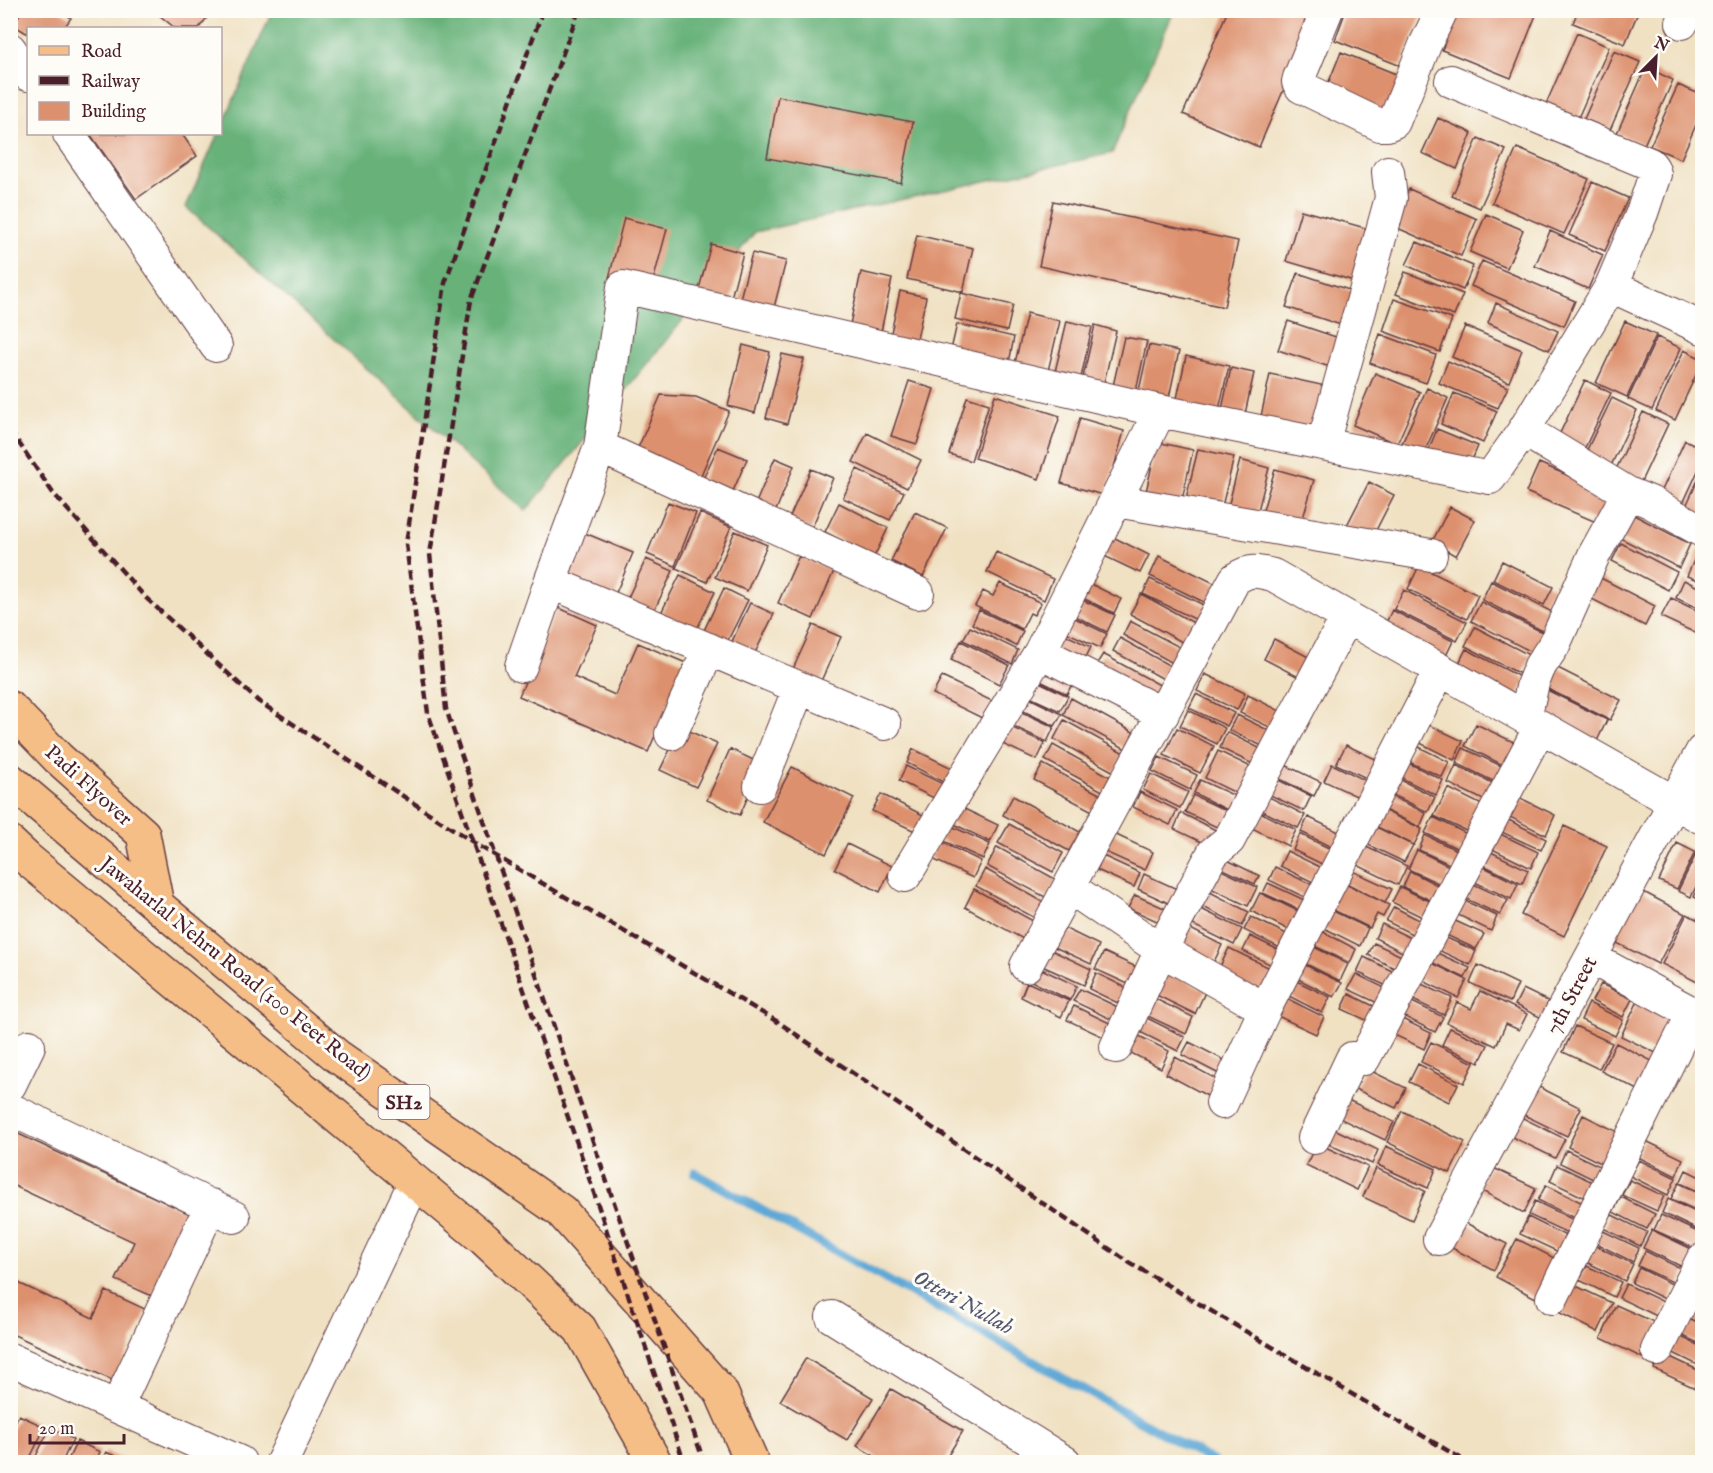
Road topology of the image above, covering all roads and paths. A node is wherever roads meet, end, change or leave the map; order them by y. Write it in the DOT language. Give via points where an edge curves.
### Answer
graph roads {
  1 [pos="1327,10"];
  2 [pos="1442,10"];
  3 [pos="10,49"];
  4 [pos="27,74"];
  5 [pos="1451,81"];
  6 [pos="70,135"];
  7 [pos="1388,172"];
  8 [pos="1611,286"];
  9 [pos="1702,328"];
  10 [pos="216,346"];
  11 [pos="1160,411"];
  12 [pos="1524,430"];
  13 [pos="1323,444"];
  14 [pos="600,447"];
  15 [pos="1628,493"];
  16 [pos="1116,501"];
  17 [pos="1702,531"];
  18 [pos="1431,555"];
  19 [pos="550,582"];
  20 [pos="918,593"];
  21 [pos="1347,617"];
  22 [pos="709,649"];
  23 [pos="1040,652"];
  24 [pos="521,666"];
  25 [pos="1440,670"];
  26 [pos="799,688"];
  27 [pos="10,708"];
  28 [pos="1163,714"];
  29 [pos="1533,722"];
  30 [pos="885,724"];
  31 [pos="671,734"];
  32 [pos="1702,751"];
  33 [pos="10,780"];
  34 [pos="760,786"];
  35 [pos="1675,803"];
  36 [pos="1702,818"];
  37 [pos="16,852"];
  38 [pos="905,876"];
  39 [pos="1069,887"];
  40 [pos="157,905"];
  41 [pos="1161,950"];
  42 [pos="1591,958"];
  43 [pos="1026,966"];
  44 [pos="1265,1009"];
  45 [pos="1698,1016"];
  46 [pos="29,1046"];
  47 [pos="1116,1047"];
  48 [pos="10,1085"];
  49 [pos="1222,1103"];
  50 [pos="10,1109"];
  51 [pos="1314,1138"];
  52 [pos="416,1181"];
  53 [pos="1439,1239"];
  54 [pos="1702,1260"];
  55 [pos="1552,1298"];
  56 [pos="832,1317"];
  57 [pos="1657,1350"];
  58 [pos="10,1359"];
  59 [pos="117,1407"];
  60 [pos="240,1462"];
  61 [pos="282,1462"];
  62 [pos="655,1462"];
  63 [pos="752,1462"];
  64 [pos="1065,1462"];
  1 -- 2 [label="street" via="1298,82 1301,87 1387,125 1394,122"];
  3 -- 4 [label="street"];
  5 -- 8 [label="street" via="1650,164 1654,174 1642,213"];
  6 -- 10 [label="street"];
  7 -- 13 [label="street" via="1391,198"];
  8 -- 9 [label="street"];
  8 -- 12 [label="street"];
  11 -- 13 [label="street"];
  11 -- 14 [label="street" via="623,287"];
  11 -- 16 [label="street"];
  12 -- 13 [label="street" via="1490,478"];
  12 -- 15 [label="street"];
  14 -- 19 [label="street"];
  14 -- 20 [label="street"];
  15 -- 17 [label="street"];
  15 -- 29 [label="street" via="1540,666 1533,683"];
  16 -- 18 [label="street"];
  16 -- 23 [label="street"];
  19 -- 22 [label="street"];
  19 -- 24 [label="street"];
  21 -- 25 [label="street"];
  21 -- 28 [label="street" via="1273,575 1245,572 1235,579"];
  21 -- 41 [label="street" via="1229,840 1213,854"];
  22 -- 26 [label="street"];
  22 -- 31 [label="street"];
  23 -- 28 [label="street"];
  23 -- 38 [label="street"];
  25 -- 29 [label="street"];
  25 -- 44 [label="street"];
  26 -- 30 [label="street"];
  26 -- 34 [label="street"];
  27 -- 40 [label="main road, Padi Flyover" via="58,758 143,834"];
  28 -- 39 [label="street"];
  29 -- 35 [label="street"];
  29 -- 51 [label="street" via="1364,1059 1352,1058"];
  32 -- 35 [label="street, 7th Street"];
  33 -- 40 [label="main road, Jawaharlal Nehru Road (100 Feet Road) / SH2"];
  35 -- 36 [label="street"];
  35 -- 42 [label="street, 7th Street"];
  37 -- 52 [label="main road, SH2"];
  39 -- 41 [label="street"];
  39 -- 43 [label="street"];
  40 -- 63 [label="main road, Jawaharlal Nehru Road (100 Feet Road) / SH2" via="338,1056 561,1210 721,1392"];
  41 -- 44 [label="street"];
  41 -- 47 [label="street"];
  42 -- 45 [label="street"];
  42 -- 53 [label="street, 7th Street"];
  44 -- 49 [label="street"];
  45 -- 55 [label="street"];
  46 -- 48 [label="street"];
  50 -- 59 [label="street" via="222,1211"];
  52 -- 61 [label="street"];
  52 -- 62 [label="main road, SH2" via="579,1329"];
  54 -- 57 [label="street"];
  56 -- 64 [label="street"];
  58 -- 59 [label="street"];
  59 -- 60 [label="street"];
}
